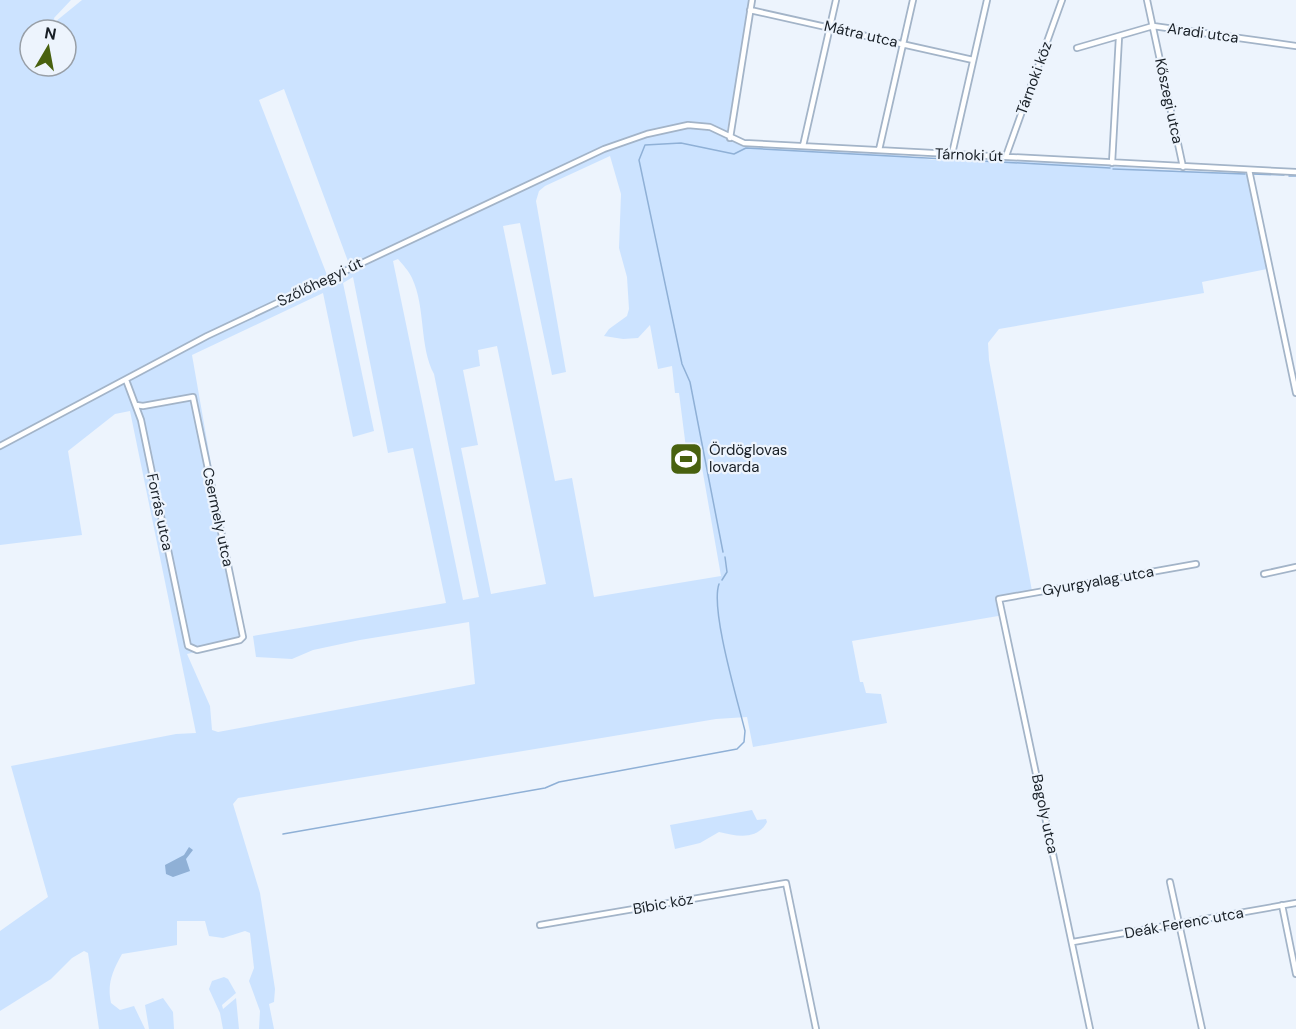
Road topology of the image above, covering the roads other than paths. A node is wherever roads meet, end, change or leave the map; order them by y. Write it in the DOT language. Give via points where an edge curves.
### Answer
graph roads {
  1 [pos="752,0"];
  2 [pos="836,0"];
  3 [pos="913,0"];
  4 [pos="987,0"];
  5 [pos="1062,0"];
  6 [pos="1147,0"];
  7 [pos="750,9"];
  8 [pos="1152,26"];
  9 [pos="829,27"];
  10 [pos="1119,37"];
  11 [pos="902,43"];
  12 [pos="1296,46"];
  13 [pos="1077,48"];
  14 [pos="973,60"];
  15 [pos="647,134"];
  16 [pos="730,138"];
  17 [pos="804,146"];
  18 [pos="879,150"];
  19 [pos="952,154"];
  20 [pos="1006,156"];
  21 [pos="1112,163"];
  22 [pos="1183,167"];
  23 [pos="1249,170"];
  24 [pos="1296,172"];
  25 [pos="126,380"];
  26 [pos="1296,393"];
  27 [pos="136,405"];
  28 [pos="0,446"];
  29 [pos="1196,564"];
  30 [pos="1296,567"];
  31 [pos="1264,574"];
  32 [pos="999,599"];
  33 [pos="188,646"];
  34 [pos="1170,882"];
  35 [pos="1296,903"];
  36 [pos="1282,905"];
  37 [pos="1179,924"];
  38 [pos="540,925"];
  39 [pos="1072,942"];
  40 [pos="1296,974"];
  41 [pos="816,1029"];
  42 [pos="1090,1029"];
  43 [pos="1202,1029"];
  1 -- 7 [label="street"];
  2 -- 9 [label="street"];
  3 -- 11 [label="street"];
  4 -- 14 [label="street"];
  5 -- 20 [label="street, Tárnoki köz"];
  6 -- 8 [label="street, Kőszegi utca"];
  7 -- 9 [label="street, Mátra utca"];
  7 -- 16 [label="street"];
  8 -- 10 [label="street, Aradi utca"];
  8 -- 12 [label="street, Aradi utca"];
  8 -- 22 [label="street, Kőszegi utca"];
  9 -- 11 [label="street, Mátra utca"];
  9 -- 17 [label="street"];
  10 -- 13 [label="street, Aradi utca"];
  10 -- 21 [label="street"];
  11 -- 14 [label="street, Mátra utca"];
  11 -- 18 [label="street"];
  14 -- 19 [label="street"];
  15 -- 16 [label="street, Tárnoki út" via="700,125"];
  15 -- 25 [label="street, Szőlőhegyi út" via="604,149 395,246 207,336"];
  16 -- 17 [label="street, Tárnoki út" via="744,143"];
  17 -- 18 [label="street, Tárnoki út"];
  18 -- 19 [label="street, Tárnoki út"];
  19 -- 20 [label="street, Tárnoki út"];
  20 -- 21 [label="street, Tárnoki út"];
  21 -- 22 [label="street, Tárnoki út"];
  22 -- 23 [label="street, Tárnoki út"];
  23 -- 24 [label="street, Tárnoki út"];
  23 -- 26 [label="street"];
  25 -- 27 [label="street, Forrás utca"];
  25 -- 28 [label="street, Szőlőhegyi út"];
  27 -- 33 [label="street, Forrás utca"];
  27 -- 33 [label="street, Csermely utca" via="148,406 189,395 194,401 243,637 200,650"];
  29 -- 32 [label="street, Gyurgyalag utca"];
  30 -- 31 [label="street"];
  32 -- 39 [label="street, Bagoly utca"];
  34 -- 37 [label="street"];
  35 -- 36 [label="street, Deák Ferenc utca"];
  36 -- 37 [label="street, Deák Ferenc utca"];
  36 -- 40 [label="street"];
  37 -- 39 [label="street, Deák Ferenc utca"];
  37 -- 43 [label="street"];
  38 -- 41 [label="street, Bíbic köz" via="786,883"];
  39 -- 42 [label="street, Bagoly utca"];
}
